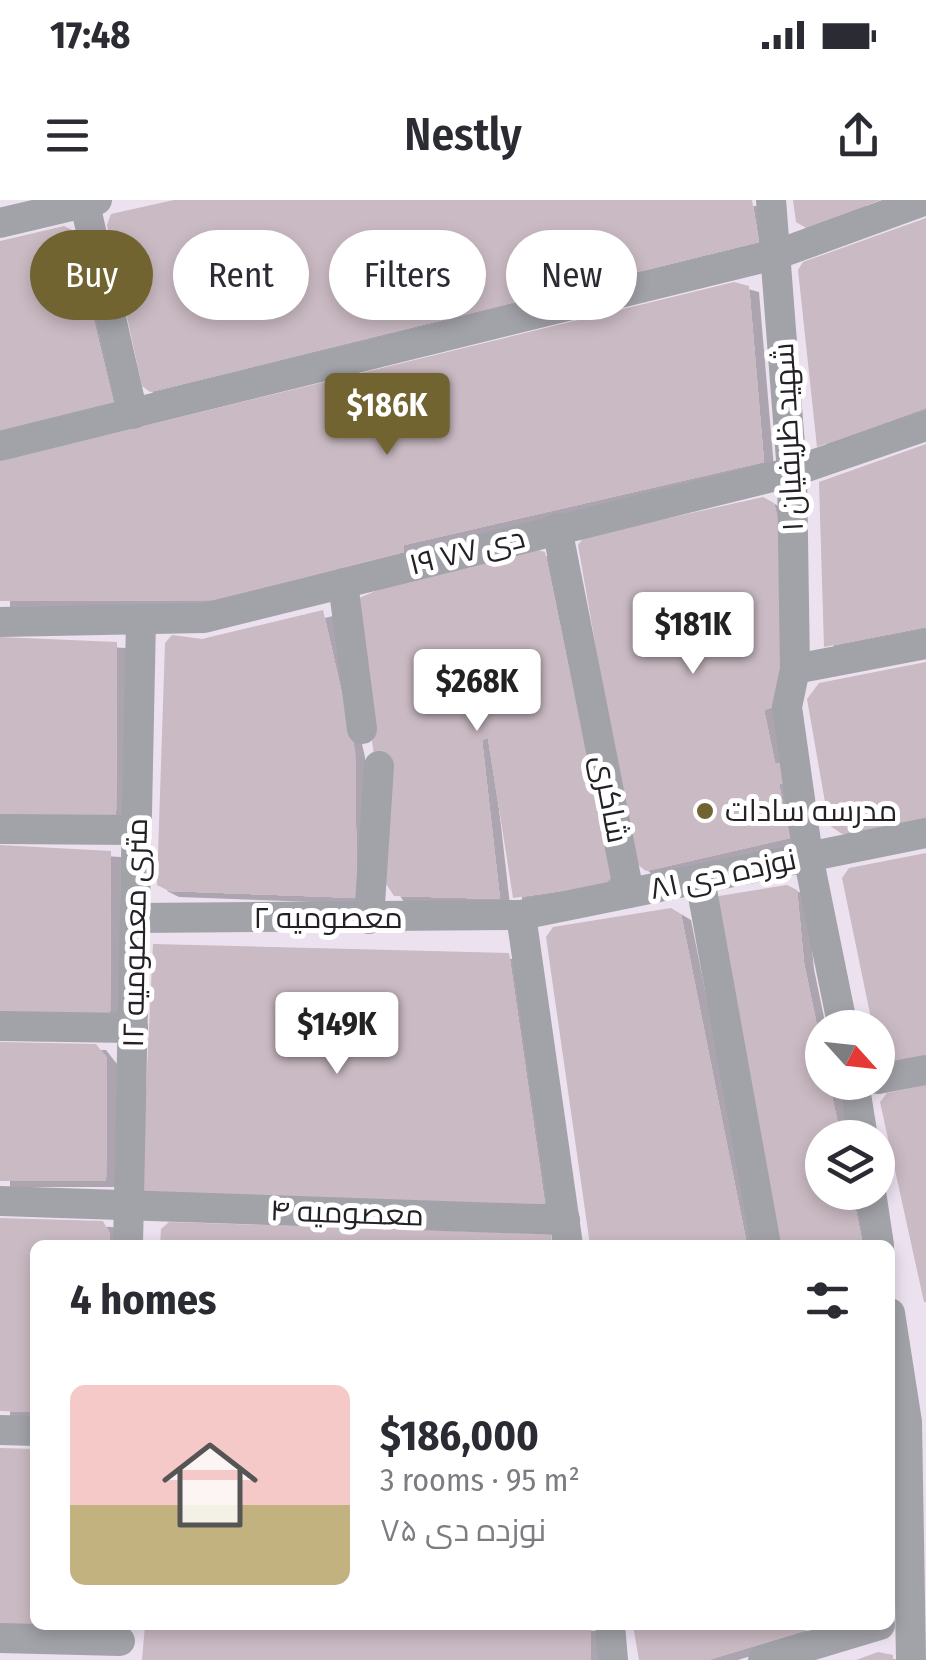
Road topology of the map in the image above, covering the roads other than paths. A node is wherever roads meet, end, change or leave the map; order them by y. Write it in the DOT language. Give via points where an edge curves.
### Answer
graph roads {
  1 [pos="772,200"];
  2 [pos="926,200"];
  3 [pos="89,201"];
  4 [pos="0,223"];
  5 [pos="778,254"];
  6 [pos="133,414"];
  7 [pos="926,426"];
  8 [pos="0,446"];
  9 [pos="792,472"];
  10 [pos="557,528"];
  11 [pos="343,583"];
  12 [pos="141,620"];
  13 [pos="0,622"];
  14 [pos="926,644"];
  15 [pos="796,669"];
  16 [pos="362,729"];
  17 [pos="379,766"];
  18 [pos="0,828"];
  19 [pos="137,830"];
  20 [pos="926,833"];
  21 [pos="808,856"];
  22 [pos="700,879"];
  23 [pos="629,894"];
  24 [pos="521,916"];
  25 [pos="135,918"];
  26 [pos="369,919"];
  27 [pos="839,1010"];
  28 [pos="0,1026"];
  29 [pos="133,1028"];
  30 [pos="926,1070"];
  31 [pos="895,1076"];
  32 [pos="0,1202"];
  33 [pos="129,1205"];
  34 [pos="874,1210"];
  35 [pos="566,1233"];
  36 [pos="128,1240"];
  37 [pos="765,1240"];
  38 [pos="878,1240"];
  39 [pos="895,1344"];
  40 [pos="908,1422"];
  41 [pos="0,1430"];
  42 [pos="30,1431"];
  43 [pos="909,1612"];
  44 [pos="610,1630"];
  45 [pos="863,1630"];
  46 [pos="0,1638"];
  47 [pos="120,1642"];
  48 [pos="613,1660"];
  49 [pos="763,1660"];
  50 [pos="911,1660"];
  1 -- 5 [label="street, شهید ظریفیان ۱"];
  2 -- 5 [label="street"];
  3 -- 4 [label="street"];
  3 -- 6 [label="street"];
  5 -- 6 [label="street"];
  5 -- 9 [label="street, شهید ظریفیان ۱"];
  6 -- 8 [label="street"];
  7 -- 9 [label="street, ۱۹ دی ۷۷"];
  9 -- 10 [label="street, ۱۹ دی ۷۷"];
  9 -- 15 [label="street, شهید ظریفیان ۱"];
  10 -- 11 [label="street, ۱۹ دی ۷۷"];
  10 -- 23 [label="street, شاکری"];
  11 -- 12 [label="street, ۱۹ دی ۷۷" via="204,618"];
  11 -- 16 [label="street"];
  12 -- 13 [label="street, ۱۹ دی ۷۷"];
  12 -- 19 [label="street, ۱۲ متری معصومیه"];
  14 -- 15 [label="street"];
  15 -- 21 [label="street, شهید ظریفیان ۱" via="786,707"];
  17 -- 26 [label="street"];
  18 -- 19 [label="street"];
  19 -- 25 [label="street, ۱۲ متری معصومیه"];
  20 -- 21 [label="street, نوزده دی ۸۱"];
  21 -- 22 [label="street, نوزده دی ۸۱"];
  21 -- 27 [label="street, شهید ظریفیان ۱"];
  22 -- 23 [label="street, نوزده دی ۸۱"];
  22 -- 37 [label="street"];
  23 -- 24 [label="street, نوزده دی ۸۱"];
  24 -- 26 [label="street, معصومیه ۲"];
  24 -- 35 [label="street"];
  25 -- 26 [label="street, معصومیه ۲"];
  25 -- 29 [label="street, ۱۲ متری معصومیه"];
  28 -- 29 [label="street"];
  29 -- 33 [label="street, ۱۲ متری معصومیه"];
  30 -- 31 [label="street"];
  32 -- 33 [label="street, معصومیه ۴"];
  33 -- 35 [label="street, معصومیه ۴"];
  33 -- 36 [label="street, ۱۲ متری معصومیه"];
  34 -- 38 [label="street"];
  39 -- 40 [label="street"];
  40 -- 43 [label="street"];
  41 -- 42 [label="street"];
  43 -- 50 [label="street"];
  44 -- 48 [label="street"];
  45 -- 49 [label="street"];
  46 -- 47 [label="street"];
}
